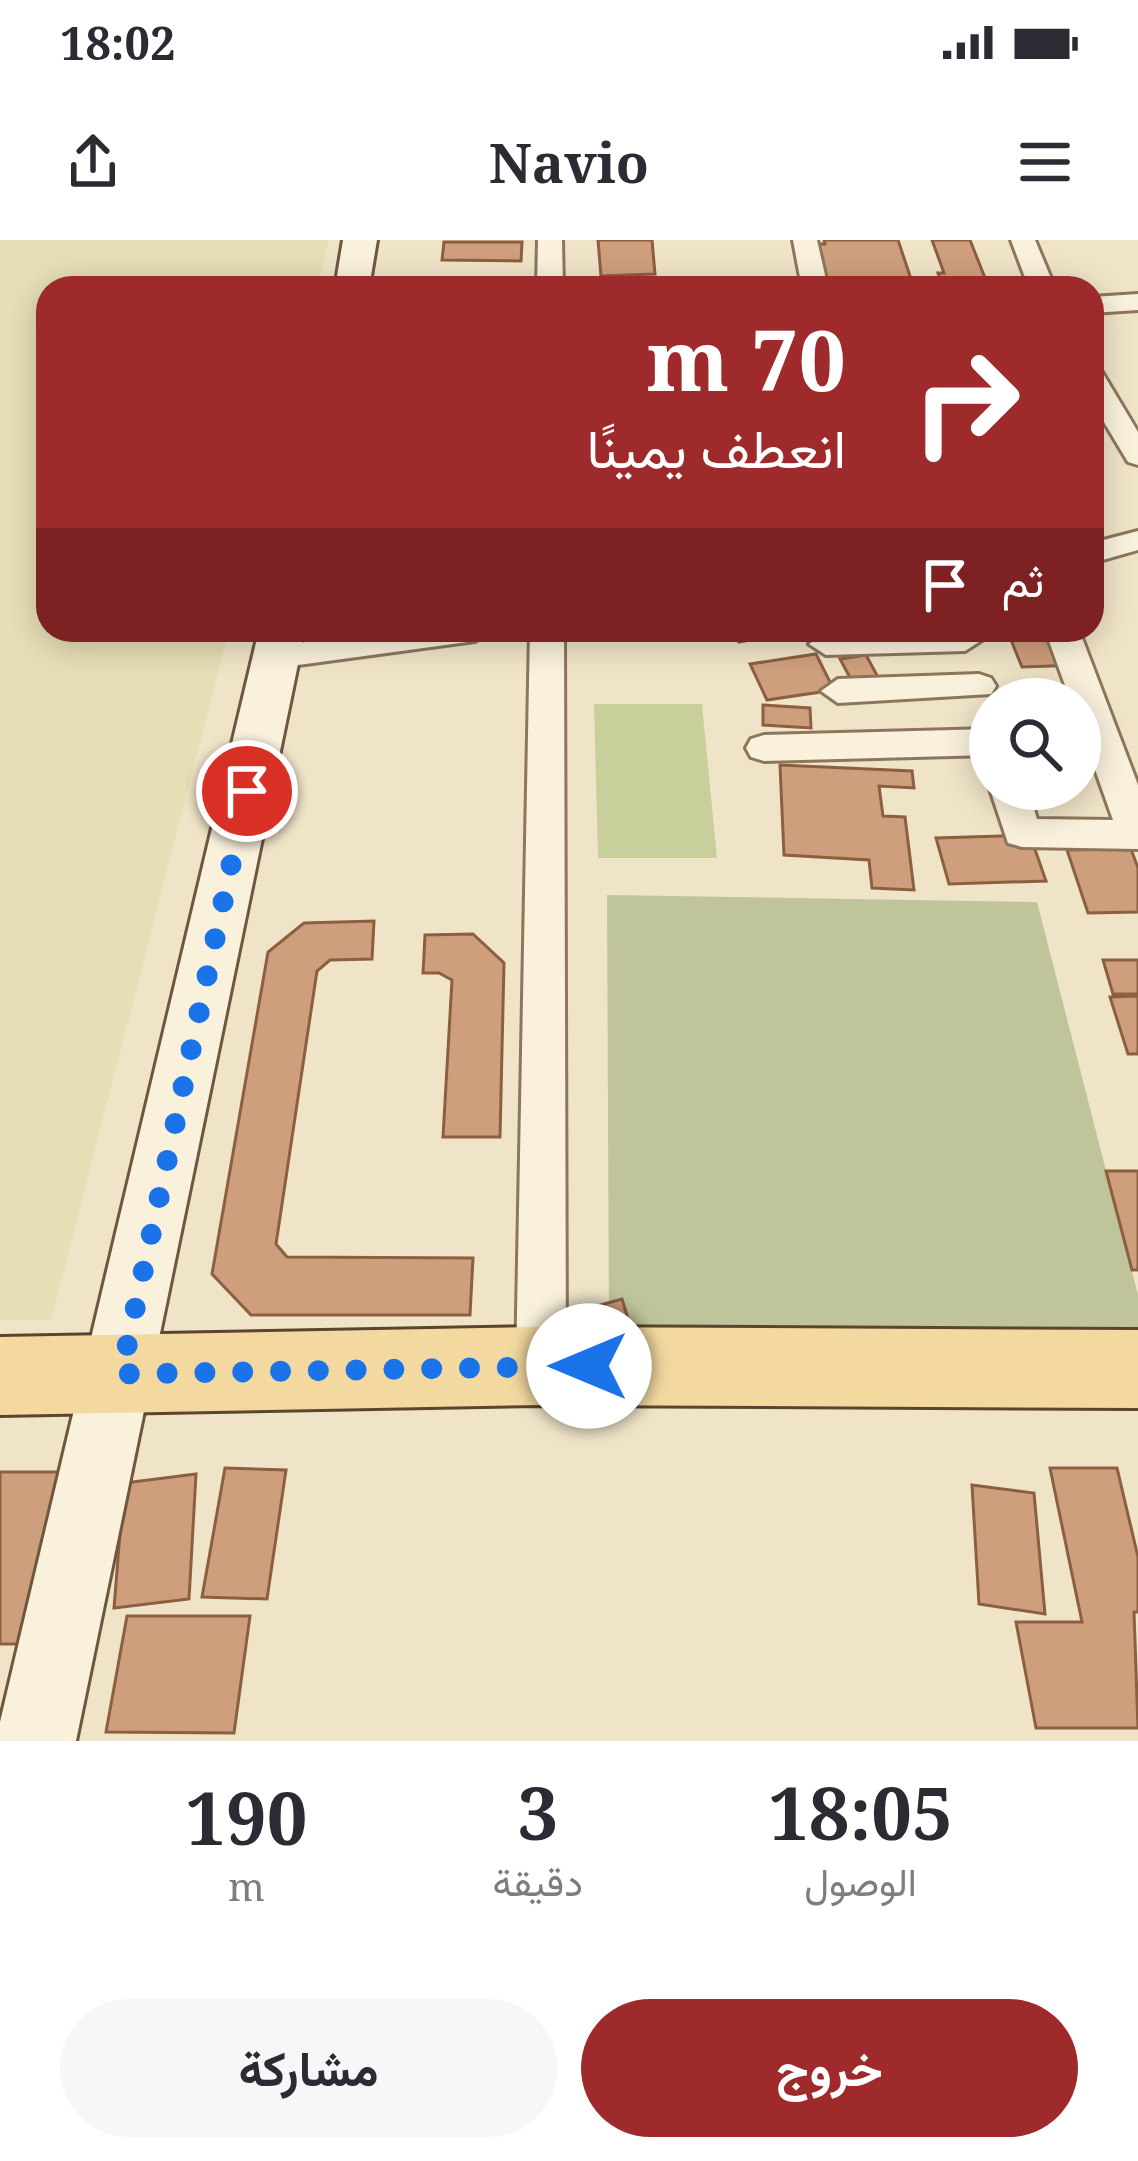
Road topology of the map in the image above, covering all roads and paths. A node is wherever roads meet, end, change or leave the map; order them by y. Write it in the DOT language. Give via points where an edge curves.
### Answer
graph roads {
  1 [pos="360,240"];
  2 [pos="550,240"];
  3 [pos="805,240"];
  4 [pos="1023,240"];
  5 [pos="354,276"];
  6 [pos="550,276"];
  7 [pos="812,276"];
  8 [pos="1037,276"];
  9 [pos="1138,302"];
  10 [pos="1104,303"];
  11 [pos="1104,398"];
  12 [pos="1138,456"];
  13 [pos="1138,540"];
  14 [pos="1104,550"];
  15 [pos="547,642"];
  16 [pos="825,642"];
  17 [pos="966,642"];
  18 [pos="1066,642"];
  19 [pos="279,643"];
  20 [pos="977,678"];
  21 [pos="969,686"];
  22 [pos="838,691"];
  23 [pos="969,742"];
  24 [pos="852,745"];
  25 [pos="764,748"];
  26 [pos="1015,810"];
  27 [pos="1138,835"];
  28 [pos="541,1366"];
  29 [pos="1138,1370"];
  30 [pos="121,1374"];
  31 [pos="0,1376"];
  32 [pos="36,1741"];
  1 -- 5 [label="street"];
  2 -- 6 [label="street"];
  3 -- 7 [label="street"];
  4 -- 8 [label="street"];
  9 -- 10 [label="street"];
  11 -- 12 [label="street"];
  13 -- 14 [label="street"];
  15 -- 28 [label="street"];
  16 -- 22 [label="street"];
  17 -- 20 [label="street"];
  18 -- 27 [label="street"];
  19 -- 30 [label="street"];
  21 -- 22 [label="street"];
  22 -- 24 [label="street"];
  23 -- 24 [label="street"];
  24 -- 25 [label="street"];
  26 -- 27 [label="street" via="1022,833"];
  28 -- 29 [label="main road"];
  28 -- 30 [label="main road"];
  30 -- 31 [label="main road"];
  30 -- 32 [label="street"];
}
